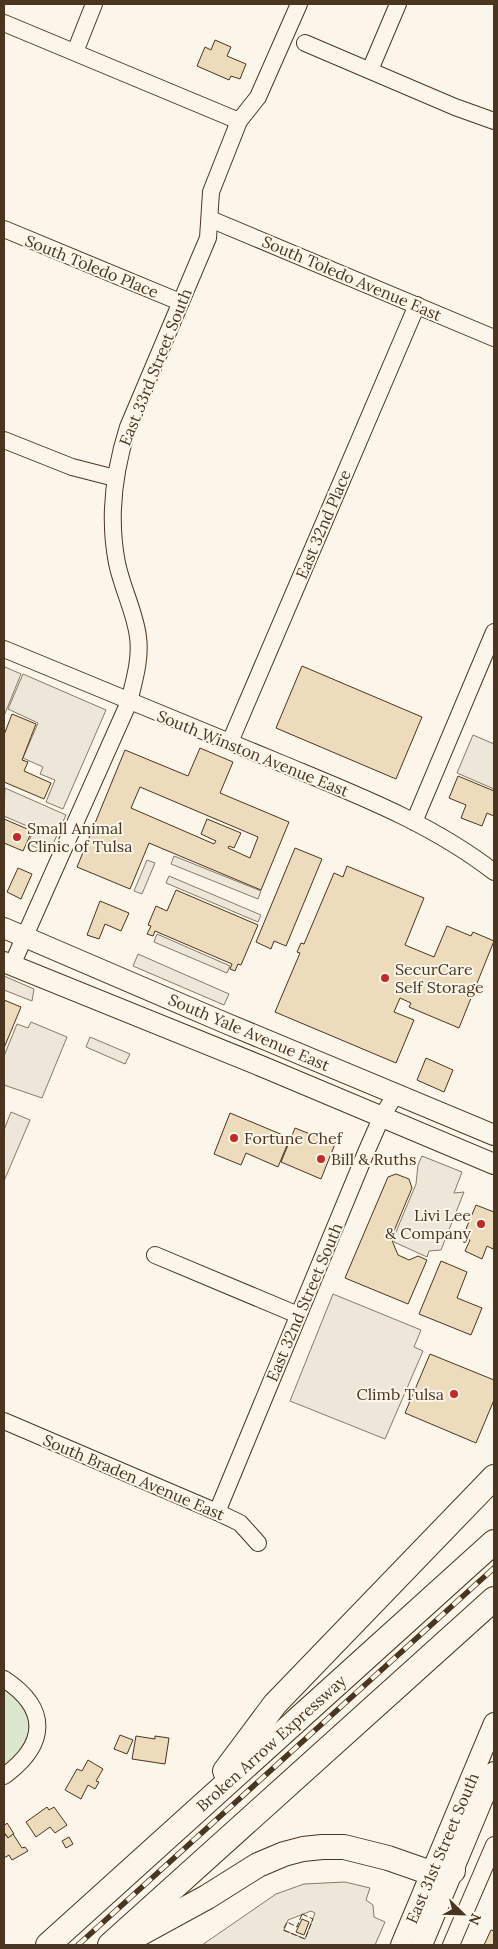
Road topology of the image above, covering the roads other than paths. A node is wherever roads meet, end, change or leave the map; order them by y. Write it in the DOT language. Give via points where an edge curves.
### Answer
graph roads {
  1 [pos="94,4"];
  2 [pos="299,4"];
  3 [pos="398,4"];
  4 [pos="4,23"];
  5 [pos="305,43"];
  6 [pos="75,52"];
  7 [pos="370,70"];
  8 [pos="239,121"];
  9 [pos="494,121"];
  10 [pos="210,219"];
  11 [pos="4,230"];
  12 [pos="180,302"];
  13 [pos="417,305"];
  14 [pos="494,338"];
  15 [pos="4,440"];
  16 [pos="115,478"];
  17 [pos="494,632"];
  18 [pos="4,649"];
  19 [pos="129,702"];
  20 [pos="230,742"];
  21 [pos="414,822"];
  22 [pos="494,872"];
  23 [pos="4,928"];
  24 [pos="24,936"];
  25 [pos="8,964"];
  26 [pos="396,1094"];
  27 [pos="382,1116"];
  28 [pos="494,1135"];
  29 [pos="494,1164"];
  30 [pos="155,1255"];
  31 [pos="298,1315"];
  32 [pos="4,1421"];
  33 [pos="494,1477"];
  34 [pos="216,1512"];
  35 [pos="494,1542"];
  36 [pos="258,1543"];
  37 [pos="494,1599"];
  38 [pos="4,1679"];
  39 [pos="494,1723"];
  40 [pos="494,1772"];
  41 [pos="4,1776"];
  42 [pos="193,1814"];
  43 [pos="494,1844"];
  44 [pos="442,1872"];
  45 [pos="48,1945"];
  46 [pos="110,1945"];
  47 [pos="120,1945"];
  48 [pos="401,1945"];
  49 [pos="422,1945"];
  50 [pos="451,1945"];
  1 -- 6 [label="street"];
  2 -- 8 [label="street, East 33rd Street South" via="258,97"];
  3 -- 7 [label="street"];
  4 -- 6 [label="street"];
  5 -- 7 [label="street"];
  6 -- 8 [label="street"];
  7 -- 9 [label="street"];
  8 -- 10 [label="street, East 33rd Street South" via="211,192"];
  10 -- 12 [label="street, East 33rd Street South" via="208,238"];
  10 -- 13 [label="street, South Toledo Avenue East"];
  11 -- 12 [label="street, South Toledo Place"];
  12 -- 16 [label="street, East 33rd Street South" via="128,427"];
  13 -- 14 [label="street, South Toledo Avenue East"];
  13 -- 20 [label="street, East 32nd Place"];
  15 -- 16 [label="street" via="72,467"];
  16 -- 19 [label="street, East 33rd Street South" via="113,533 117,564 138,636 137,671"];
  17 -- 21 [label="street"];
  18 -- 19 [label="street, South Winston Avenue East"];
  19 -- 20 [label="street, South Winston Avenue East"];
  19 -- 24 [label="street, East 33rd Street South"];
  20 -- 21 [label="street, South Winston Avenue East"];
  21 -- 22 [label="street, South Winston Avenue East" via="455,844"];
  23 -- 24 [label="main road, South Yale Avenue East"];
  24 -- 25 [label="street, East 33rd Street South"];
  24 -- 26 [label="main road, South Yale Avenue East"];
  25 -- 27 [label="main road, South Yale Avenue East"];
  26 -- 27 [label="street, East 32nd Street South"];
  26 -- 28 [label="main road, South Yale Avenue East"];
  27 -- 29 [label="main road, South Yale Avenue East"];
  27 -- 31 [label="street, East 32nd Street South"];
  30 -- 31 [label="street"];
  31 -- 34 [label="street, East 32nd Street South"];
  32 -- 34 [label="street, South Braden Avenue East"];
  33 -- 42 [label="highway" via="275,1704"];
  34 -- 36 [label="street, South Braden Avenue East" via="240,1523"];
  35 -- 42 [label="highway, Broken Arrow Expressway"];
  37 -- 46 [label="highway"];
  38 -- 41 [label="street" via="24,1694 37,1719 35,1742 30,1751"];
  39 -- 44 [label="main road, East 31st Street South"];
  40 -- 44 [label="main road, East 31st Street South"];
  42 -- 45 [label="highway, Broken Arrow Expressway"];
  43 -- 50 [label="street"];
  44 -- 47 [label="highway" via="354,1849 303,1849 258,1865"];
  44 -- 48 [label="main road, East 31st Street South"];
  44 -- 49 [label="main road, East 31st Street South"];
}
